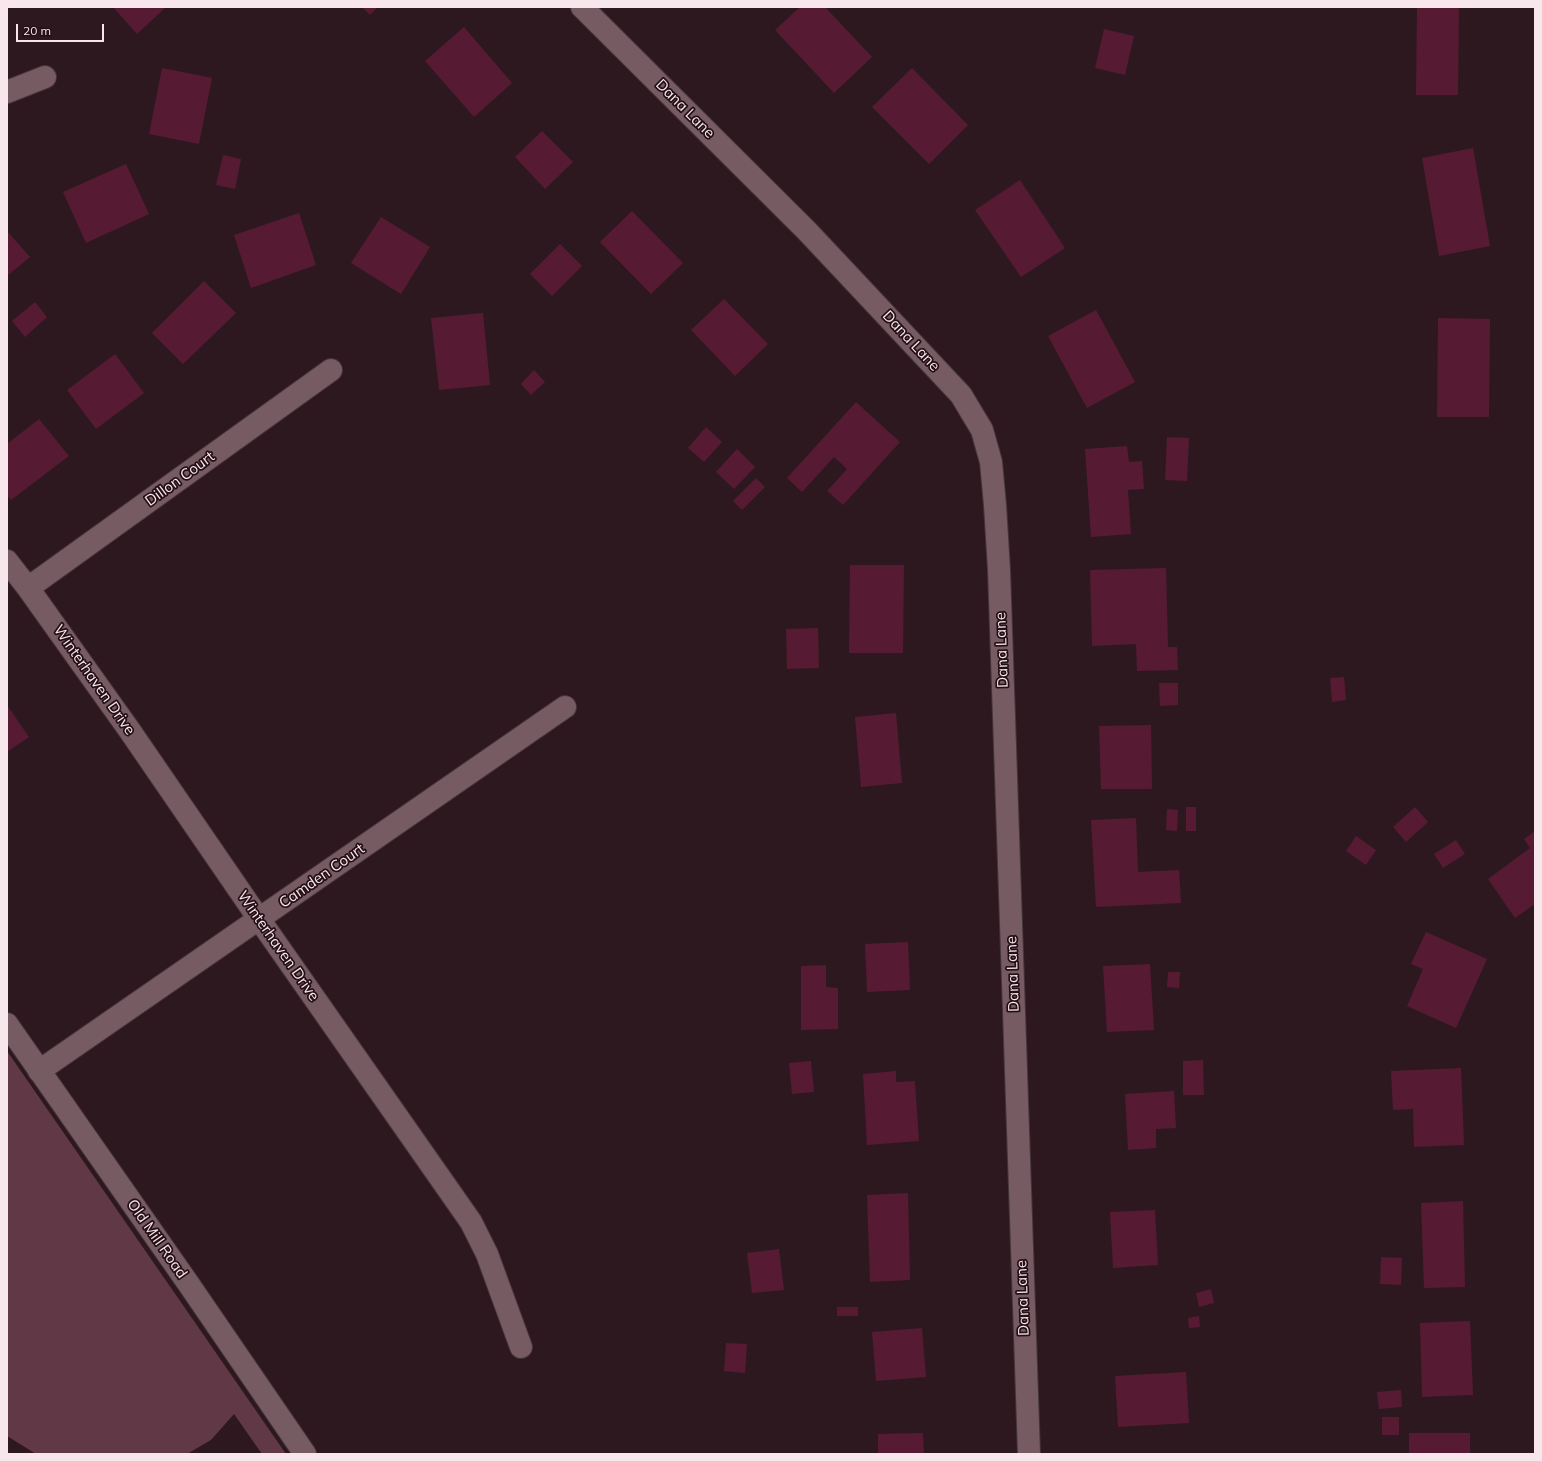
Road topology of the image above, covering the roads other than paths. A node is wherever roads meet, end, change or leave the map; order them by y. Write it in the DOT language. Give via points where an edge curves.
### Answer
graph roads {
  1 [pos="582,7"];
  2 [pos="45,77"];
  3 [pos="7,92"];
  4 [pos="331,370"];
  5 [pos="7,561"];
  6 [pos="28,588"];
  7 [pos="565,707"];
  8 [pos="259,919"];
  9 [pos="7,1024"];
  10 [pos="39,1071"];
  11 [pos="520,1347"];
  12 [pos="305,1454"];
  13 [pos="1029,1454"];
  1 -- 13 [label="street, Dana Lane" via="807,231 914,344 961,395 982,430 991,462 999,570"];
  2 -- 3 [label="street"];
  4 -- 6 [label="street, Dillon Court"];
  5 -- 6 [label="street, Winterhaven Drive"];
  6 -- 8 [label="street, Winterhaven Drive"];
  7 -- 8 [label="street, Camden Court"];
  8 -- 10 [label="street, Camden Court"];
  8 -- 11 [label="street, Winterhaven Drive" via="471,1222 488,1254"];
  9 -- 10 [label="street, Old Mill Road"];
  10 -- 12 [label="street, Old Mill Road"];
}
